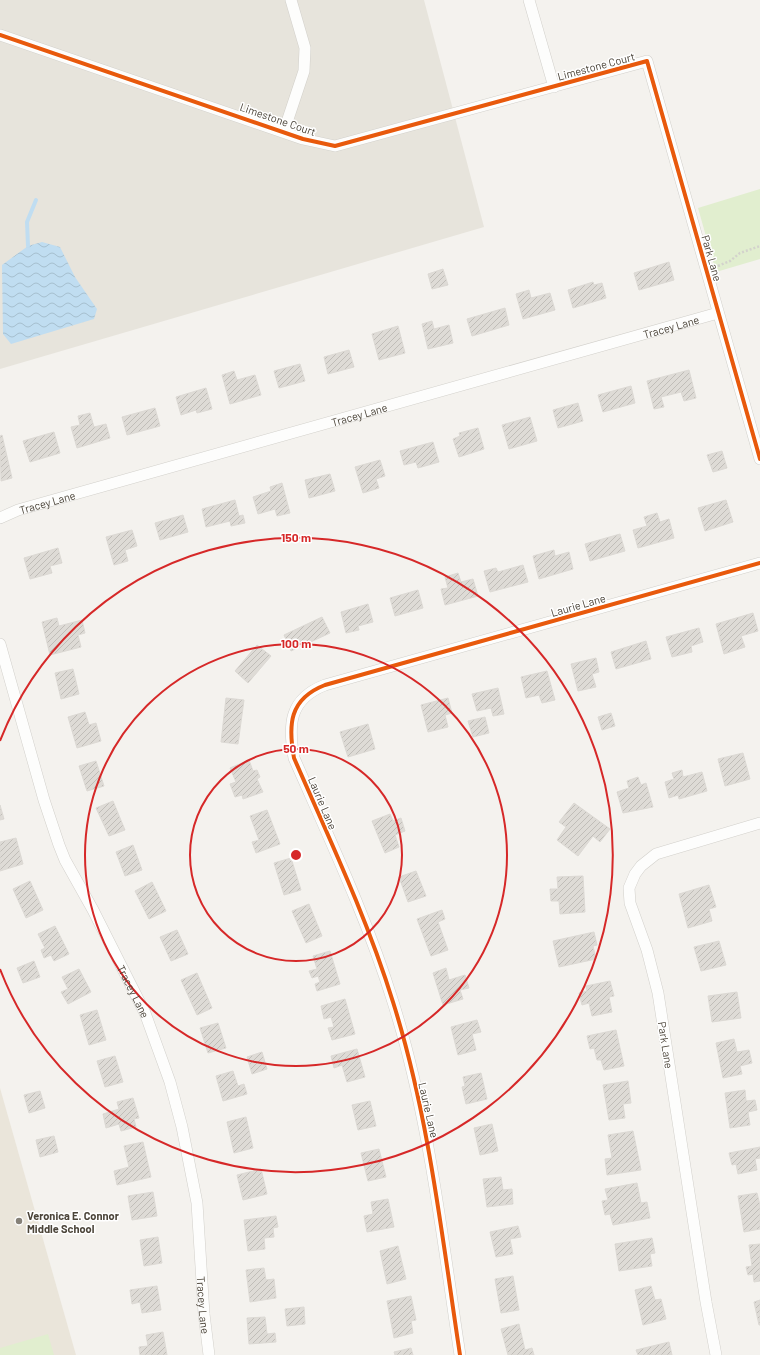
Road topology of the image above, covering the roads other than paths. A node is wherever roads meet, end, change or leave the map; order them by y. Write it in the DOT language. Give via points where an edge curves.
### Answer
graph roads {
  1 [pos="291,0"];
  2 [pos="528,0"];
  3 [pos="0,35"];
  4 [pos="647,61"];
  5 [pos="554,87"];
  6 [pos="284,131"];
  7 [pos="718,313"];
  8 [pos="760,459"];
  9 [pos="0,518"];
  10 [pos="760,563"];
  11 [pos="0,644"];
  12 [pos="760,823"];
  13 [pos="209,1355"];
  14 [pos="460,1355"];
  15 [pos="716,1355"];
  1 -- 6 [label="street" via="305,48 304,71"];
  2 -- 5 [label="street"];
  3 -- 6 [label="street, Limestone Court"];
  4 -- 5 [label="street, Limestone Court"];
  4 -- 7 [label="street, Park Lane"];
  5 -- 6 [label="street, Limestone Court" via="335,146 303,139"];
  7 -- 8 [label="street, Park Lane"];
  7 -- 9 [label="street, Tracey Lane" via="18,510"];
  10 -- 14 [label="street, Laurie Lane" via="325,685 300,700 292,718 294,758 375,948 402,1036 431,1164"];
  11 -- 13 [label="street, Tracey Lane" via="44,800 65,860 145,1013 170,1082 197,1203"];
  12 -- 15 [label="street, Park Lane" via="656,854 641,866 629,888 630,903 647,950 658,993"];
}
